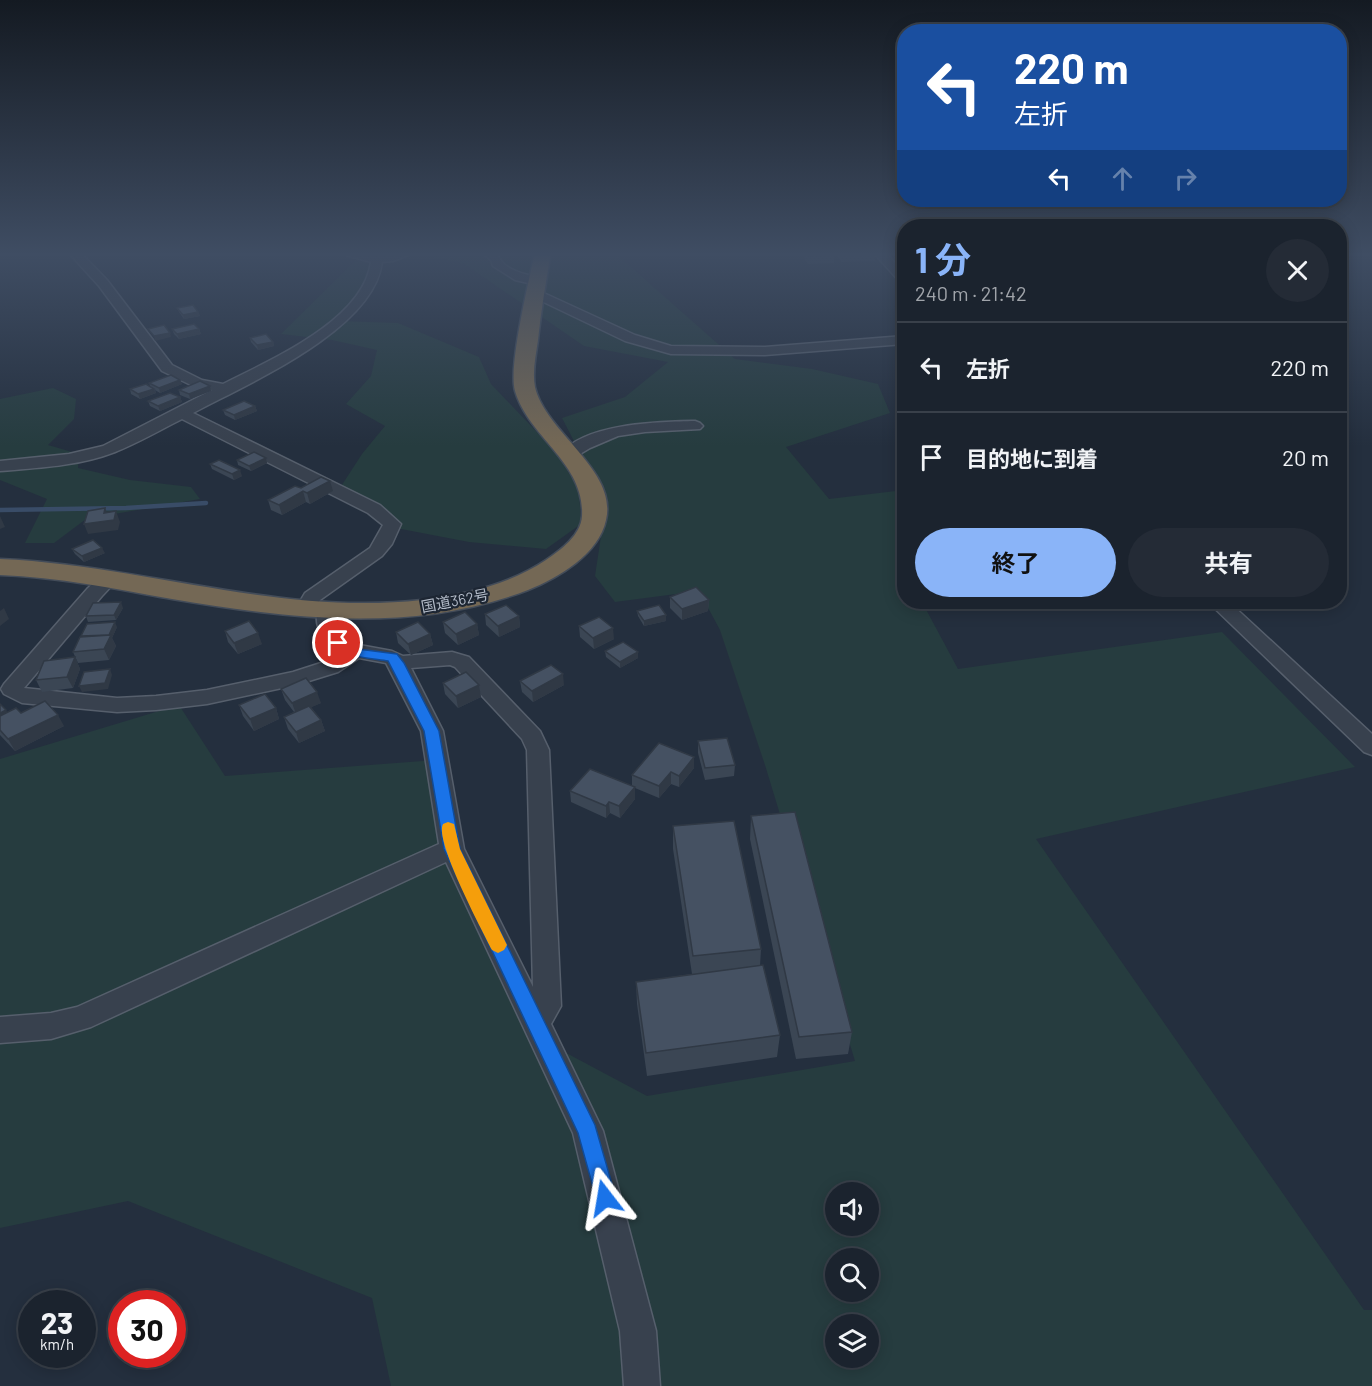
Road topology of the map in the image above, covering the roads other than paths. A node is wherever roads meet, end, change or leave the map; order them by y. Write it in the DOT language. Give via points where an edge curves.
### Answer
graph roads {
  1 [pos="129,317"];
  2 [pos="342,317"];
  3 [pos="532,317"];
  4 [pos="591,317"];
  5 [pos="897,341"];
  6 [pos="225,389"];
  7 [pos="182,413"];
  8 [pos="695,426"];
  9 [pos="569,454"];
  10 [pos="0,466"];
  11 [pos="0,567"];
  12 [pos="109,579"];
  13 [pos="1225,609"];
  14 [pos="316,611"];
  15 [pos="354,652"];
  16 [pos="398,663"];
  17 [pos="1372,747"];
  18 [pos="452,849"];
  19 [pos="535,1023"];
  20 [pos="0,1030"];
  21 [pos="642,1386"];
  1 -- 6 [label="street" via="167,368 198,383"];
  2 -- 6 [label="street" via="329,331"];
  3 -- 9 [label="highway, 国道362号" via="524,388 534,412"];
  4 -- 5 [label="street" via="630,338 671,350 765,351"];
  6 -- 7 [label="street"];
  7 -- 10 [label="street" via="91,455"];
  7 -- 14 [label="street" via="374,509 392,524 376,552 312,597"];
  8 -- 9 [label="street" via="622,429 600,436"];
  9 -- 14 [label="highway, 国道362号" via="593,492 594,520 578,547 550,570 477,599 416,609"];
  11 -- 12 [label="highway, 国道362号" via="61,570"];
  12 -- 14 [label="highway, 国道362号"];
  12 -- 15 [label="street" via="11,689 22,696 117,705 156,703 207,697 296,678 331,667"];
  13 -- 17 [label="street"];
  14 -- 15 [label="street" via="338,643"];
  15 -- 16 [label="street" via="392,657"];
  16 -- 18 [label="street" via="432,731"];
  16 -- 19 [label="street" via="452,658 462,662 532,736 538,750 547,1006"];
  18 -- 19 [label="street"];
  18 -- 20 [label="street" via="81,1018 51,1026"];
  19 -- 21 [label="street" via="588,1131 638,1330"];
}
